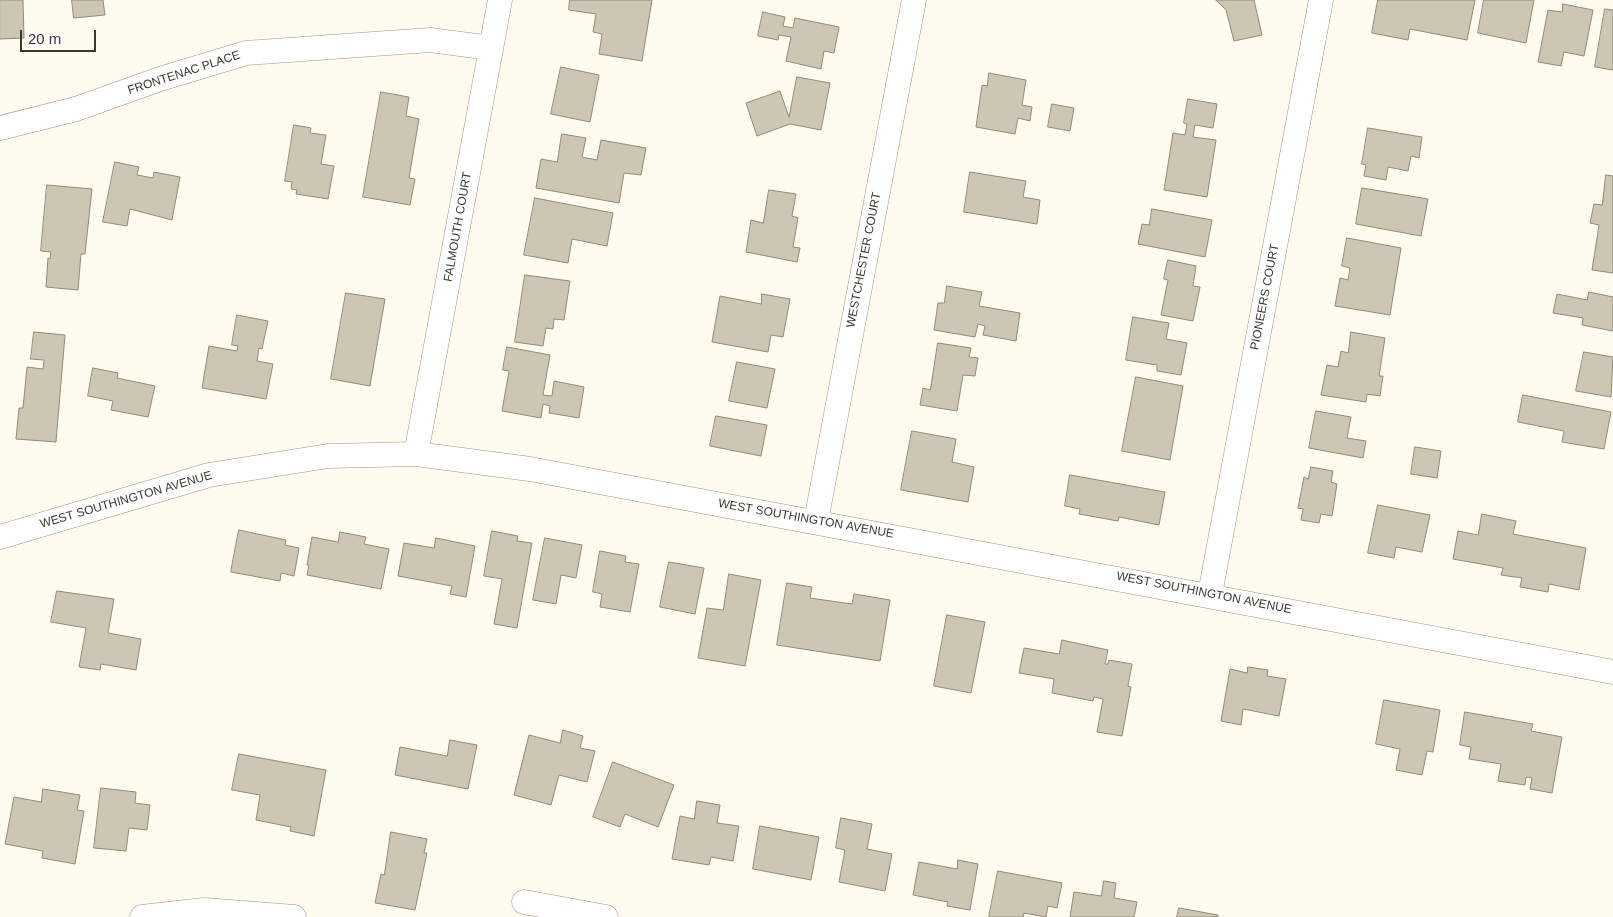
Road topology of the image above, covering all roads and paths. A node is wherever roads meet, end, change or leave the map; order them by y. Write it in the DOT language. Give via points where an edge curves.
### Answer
graph roads {
  1 [pos="500,0"];
  2 [pos="914,0"];
  3 [pos="1321,0"];
  4 [pos="492,48"];
  5 [pos="0,128"];
  6 [pos="416,454"];
  7 [pos="816,521"];
  8 [pos="0,537"];
  9 [pos="1210,594"];
  10 [pos="1613,672"];
  11 [pos="524,902"];
  12 [pos="142,917"];
  13 [pos="294,917"];
  14 [pos="606,917"];
  1 -- 4 [label="street, FALMOUTH COURT"];
  2 -- 7 [label="street, WESTCHESTER COURT"];
  3 -- 9 [label="street, PIONEERS COURT"];
  4 -- 5 [label="street, FRONTENAC PLACE" via="430,40 246,53 76,109"];
  4 -- 6 [label="street, FALMOUTH COURT"];
  6 -- 7 [label="street, WEST SOUTHINGTON AVENUE" via="530,469"];
  6 -- 8 [label="street, WEST SOUTHINGTON AVENUE" via="328,456 209,474"];
  7 -- 9 [label="street, WEST SOUTHINGTON AVENUE"];
  9 -- 10 [label="street, WEST SOUTHINGTON AVENUE"];
  11 -- 14 [label="street"];
  12 -- 13 [label="street" via="204,910"];
}
